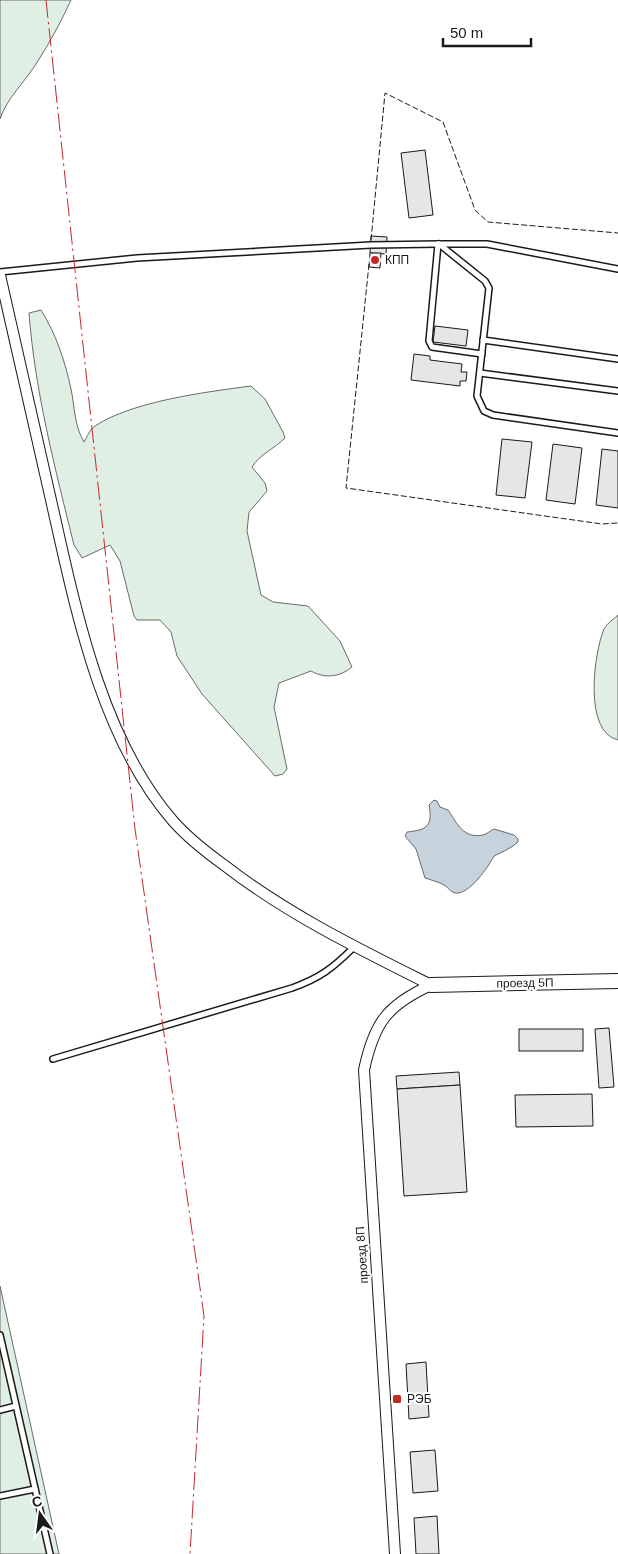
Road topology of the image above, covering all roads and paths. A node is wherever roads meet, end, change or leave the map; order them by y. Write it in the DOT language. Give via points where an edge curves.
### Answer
graph roads {
  1 [pos="438,244"];
  2 [pos="618,269"];
  3 [pos="0,273"];
  4 [pos="483,340"];
  5 [pos="482,354"];
  6 [pos="618,359"];
  7 [pos="480,373"];
  8 [pos="618,391"];
  9 [pos="618,433"];
  10 [pos="354,947"];
  11 [pos="618,981"];
  12 [pos="431,985"];
  13 [pos="53,1059"];
  14 [pos="0,1335"];
  15 [pos="16,1406"];
  16 [pos="0,1410"];
  17 [pos="35,1489"];
  18 [pos="0,1496"];
  19 [pos="50,1554"];
  20 [pos="395,1554"];
  1 -- 2 [label="lane" via="488,244"];
  1 -- 3 [label="lane" via="137,258"];
  1 -- 4 [label="lane" via="485,281 489,288"];
  1 -- 5 [label="lane" via="429,341 432,347"];
  3 -- 10 [label="street" via="79,621 127,750 152,794 174,822 207,852 294,914"];
  4 -- 5 [label="lane"];
  4 -- 6 [label="lane"];
  5 -- 7 [label="lane"];
  7 -- 8 [label="lane"];
  7 -- 9 [label="lane" via="477,396 484,411 493,415"];
  10 -- 12 [label="street"];
  10 -- 13 [label="lane" via="335,967 300,985"];
  11 -- 12 [label="street, проезд 5П"];
  12 -- 20 [label="street, проезд 8П" via="406,997 391,1010 369,1046 364,1070"];
  14 -- 15 [label="lane"];
  15 -- 16 [label="lane"];
  15 -- 17 [label="lane"];
  17 -- 18 [label="lane"];
  17 -- 19 [label="lane"];
}
